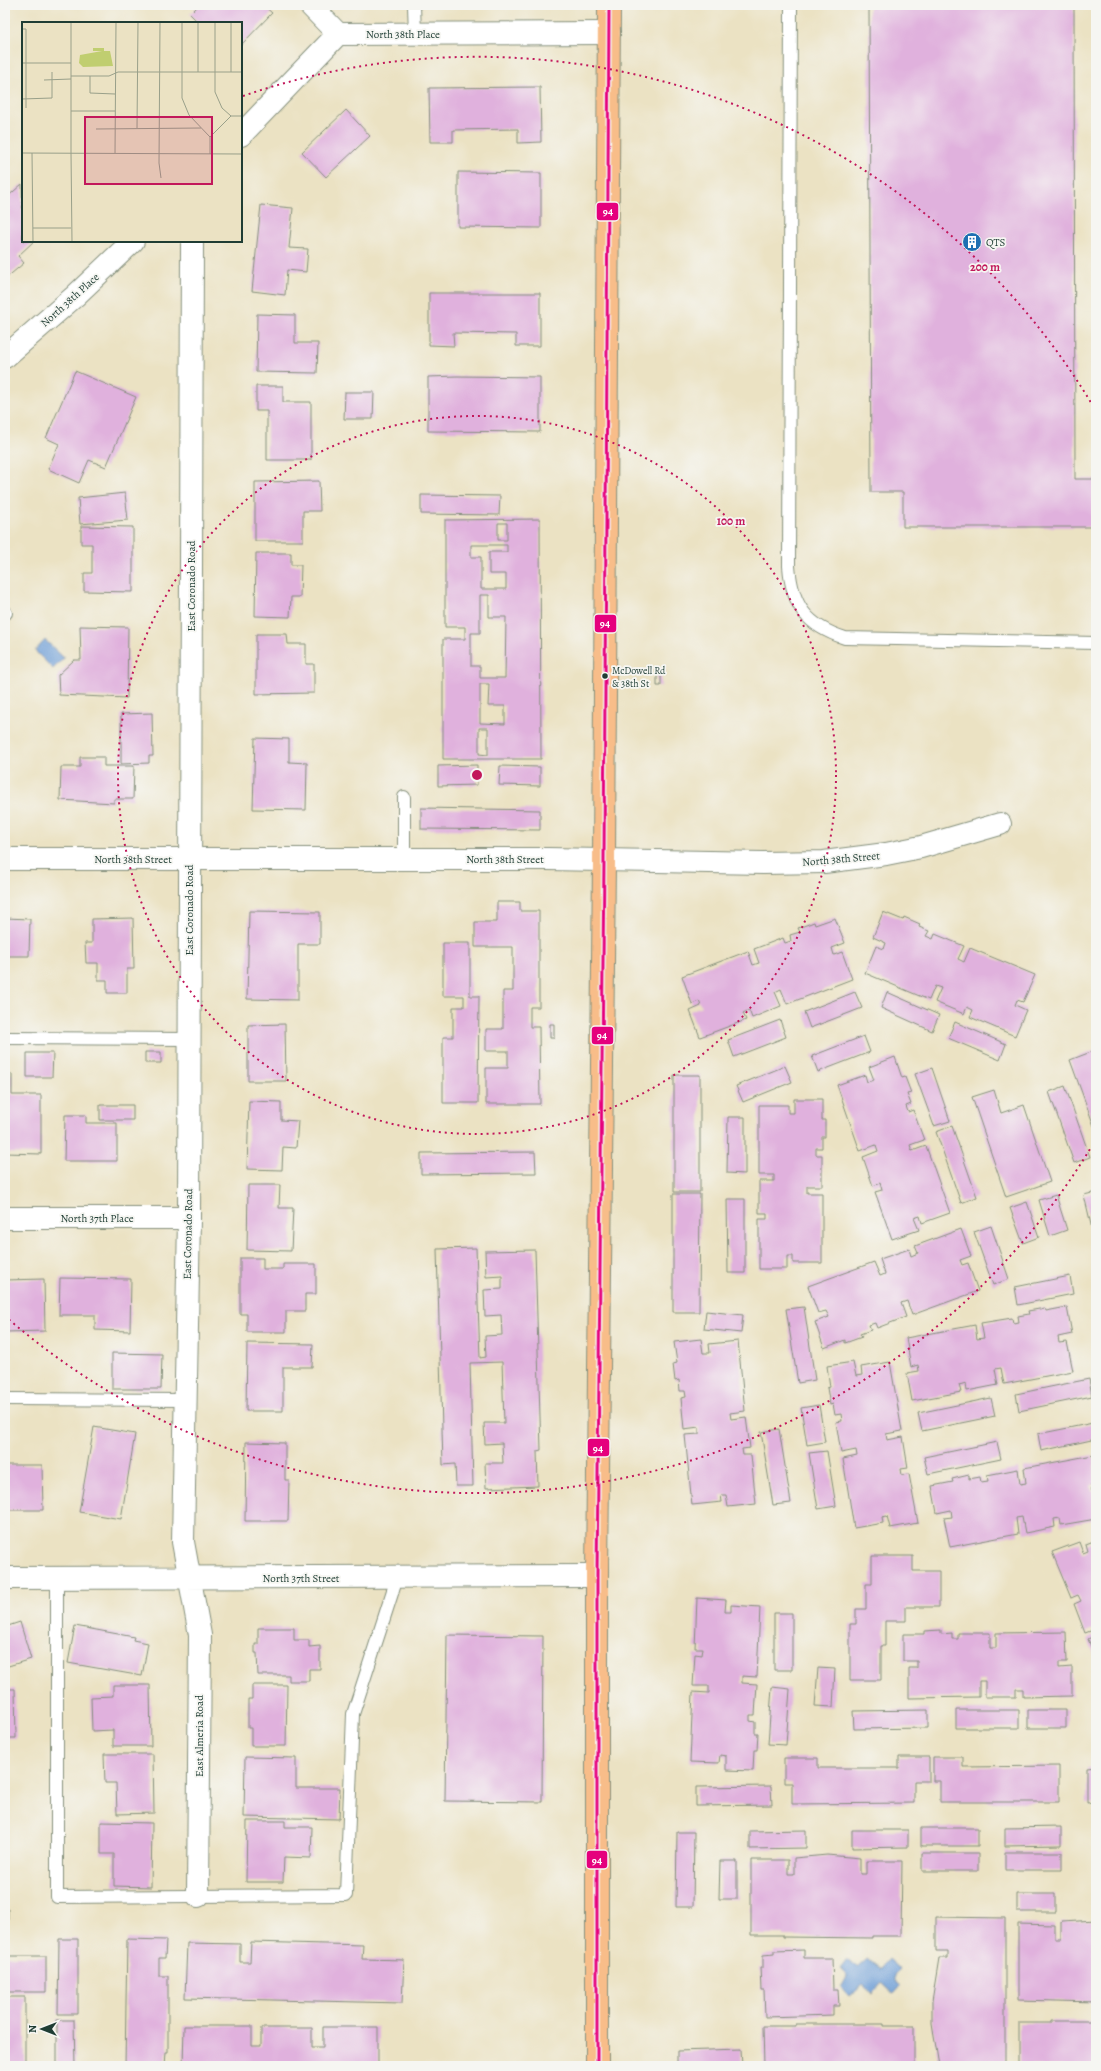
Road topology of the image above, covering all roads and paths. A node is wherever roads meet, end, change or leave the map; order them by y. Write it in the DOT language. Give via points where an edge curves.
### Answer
graph roads {
  1 [pos="310,5"];
  2 [pos="414,5"];
  3 [pos="609,5"];
  4 [pos="790,5"];
  5 [pos="609,33"];
  6 [pos="338,34"];
  7 [pos="415,34"];
  8 [pos="242,134"];
  9 [pos="132,242"];
  10 [pos="192,242"];
  11 [pos="5,357"];
  12 [pos="1096,643"];
  13 [pos="404,797"];
  14 [pos="1000,824"];
  15 [pos="5,859"];
  16 [pos="404,859"];
  17 [pos="189,860"];
  18 [pos="604,861"];
  19 [pos="5,1038"];
  20 [pos="189,1039"];
  21 [pos="5,1218"];
  22 [pos="189,1218"];
  23 [pos="5,1399"];
  24 [pos="186,1400"];
  25 [pos="597,1576"];
  26 [pos="5,1578"];
  27 [pos="57,1578"];
  28 [pos="190,1578"];
  29 [pos="397,1578"];
  30 [pos="198,1896"];
  31 [pos="597,2066"];
  1 -- 6 [label="street"];
  2 -- 7 [label="lane"];
  3 -- 5 [label="main road"];
  4 -- 12 [label="lane" via="789,566 790,585 796,601 810,620 821,629 845,638"];
  5 -- 7 [label="street, North 38th Place"];
  5 -- 18 [label="main road"];
  6 -- 7 [label="street, North 38th Place"];
  6 -- 8 [label="street"];
  9 -- 11 [label="street, North 38th Place"];
  10 -- 17 [label="street, East Coronado Road"];
  13 -- 16 [label="lane"];
  14 -- 18 [label="street, North 38th Street" via="921,847 824,862"];
  15 -- 17 [label="street, North 38th Street"];
  16 -- 17 [label="street, North 38th Street"];
  16 -- 18 [label="street, North 38th Street"];
  17 -- 20 [label="street, East Coronado Road"];
  18 -- 25 [label="main road"];
  19 -- 20 [label="lane"];
  20 -- 22 [label="street, East Coronado Road"];
  21 -- 22 [label="street, North 37th Place"];
  22 -- 24 [label="street, East Coronado Road"];
  23 -- 24 [label="lane"];
  24 -- 28 [label="street, East Coronado Road" via="184,1542"];
  25 -- 29 [label="street, North 37th Street"];
  25 -- 31 [label="main road"];
  26 -- 27 [label="street, North 37th Street"];
  27 -- 28 [label="street, North 37th Street"];
  27 -- 30 [label="lane" via="56,1897"];
  28 -- 29 [label="street, North 37th Street"];
  28 -- 30 [label="street, East Almeria Road" via="200,1635"];
  29 -- 30 [label="lane" via="353,1714 346,1895"];
}
